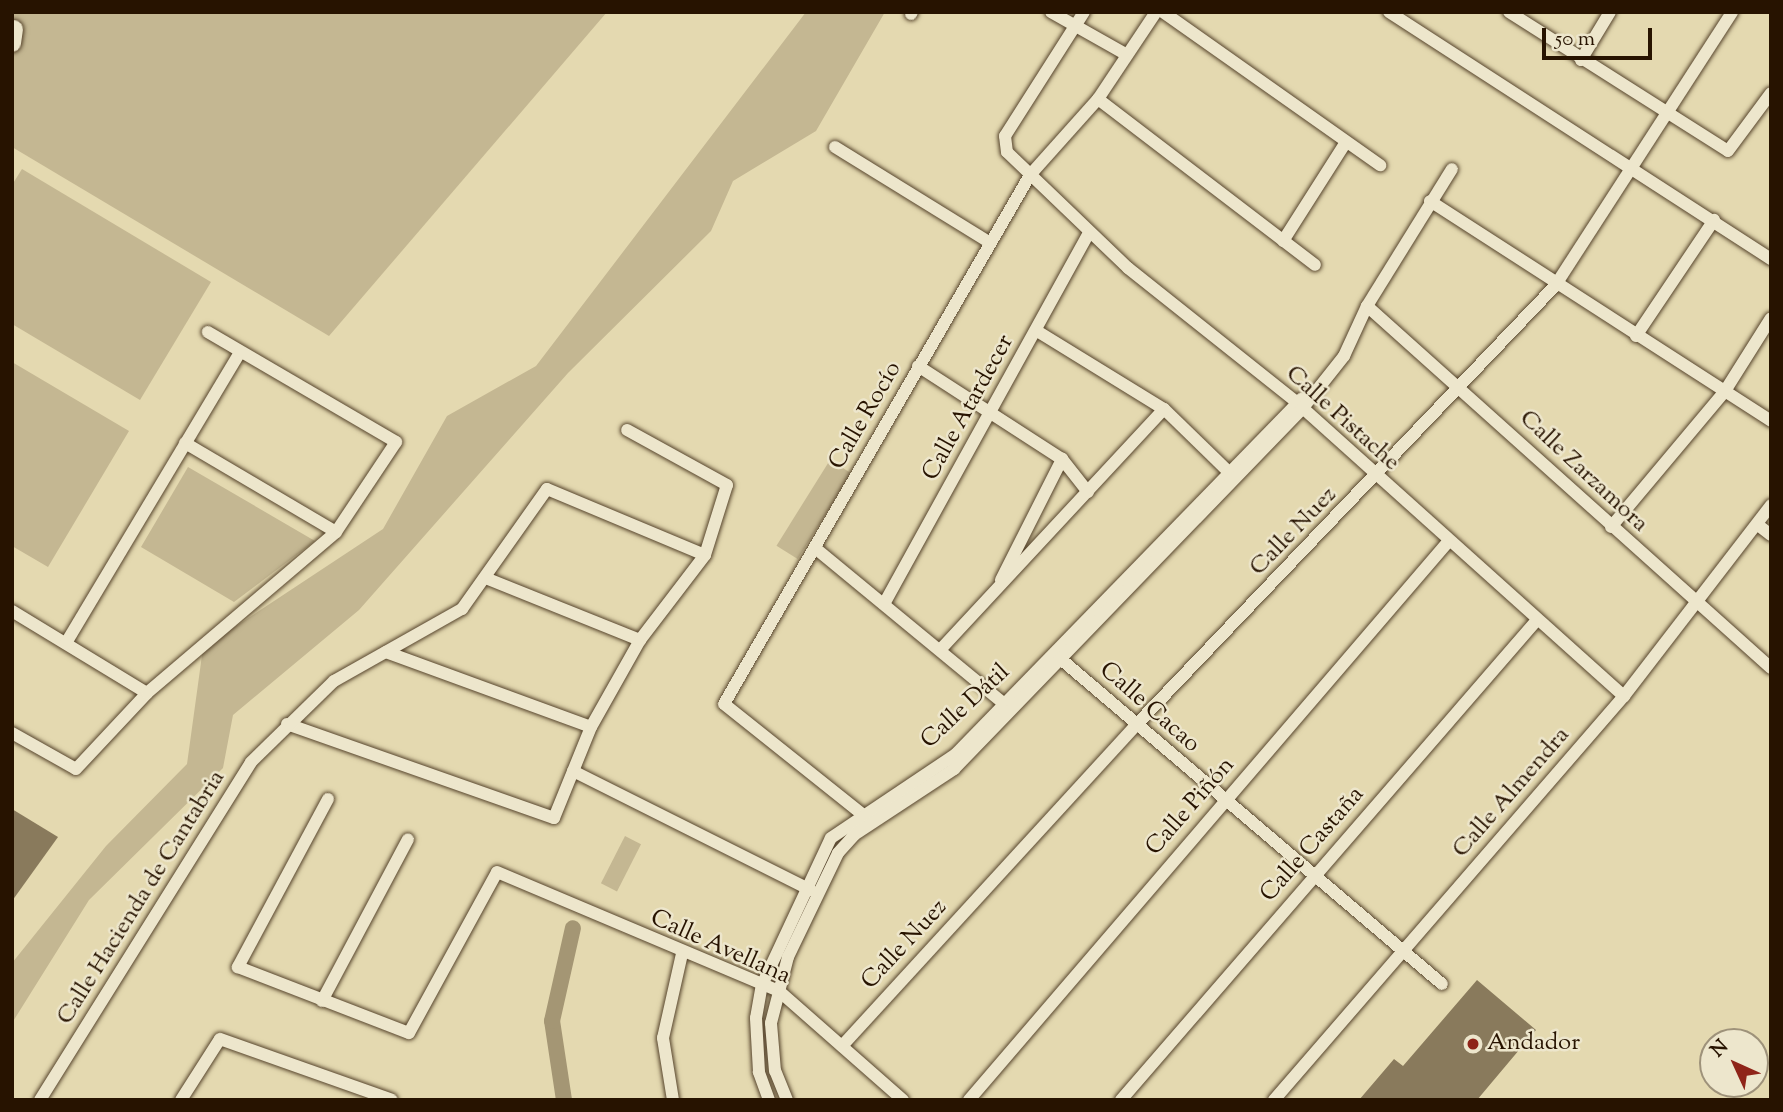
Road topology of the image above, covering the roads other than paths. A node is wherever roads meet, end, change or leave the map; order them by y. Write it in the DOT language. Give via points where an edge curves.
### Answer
graph roads {
  1 [pos="1051,12"];
  2 [pos="1084,12"];
  3 [pos="1156,12"];
  4 [pos="1163,12"];
  5 [pos="1389,12"];
  6 [pos="1509,12"];
  7 [pos="1610,12"];
  8 [pos="1732,12"];
  9 [pos="1076,26"];
  10 [pos="1127,55"];
  11 [pos="1581,60"];
  12 [pos="1771,93"];
  13 [pos="1098,99"];
  14 [pos="1666,113"];
  15 [pos="1346,142"];
  16 [pos="835,147"];
  17 [pos="1380,165"];
  18 [pos="1452,169"];
  19 [pos="1631,172"];
  20 [pos="1030,174"];
  21 [pos="1430,201"];
  22 [pos="1714,220"];
  23 [pos="1089,233"];
  24 [pos="1283,241"];
  25 [pos="989,242"];
  26 [pos="1771,259"];
  27 [pos="1315,265"];
  28 [pos="1555,286"];
  29 [pos="1367,306"];
  30 [pos="1771,318"];
  31 [pos="1037,331"];
  32 [pos="208,332"];
  33 [pos="1636,336"];
  34 [pos="240,352"];
  35 [pos="918,366"];
  36 [pos="1458,386"];
  37 [pos="1724,391"];
  38 [pos="1298,405"];
  39 [pos="992,409"];
  40 [pos="1164,409"];
  41 [pos="1771,421"];
  42 [pos="627,430"];
  43 [pos="185,443"];
  44 [pos="1062,459"];
  45 [pos="1232,475"];
  46 [pos="1375,479"];
  47 [pos="1088,492"];
  48 [pos="1771,505"];
  49 [pos="1758,525"];
  50 [pos="1611,527"];
  51 [pos="336,532"];
  52 [pos="1771,535"];
  53 [pos="1447,543"];
  54 [pos="816,548"];
  55 [pos="705,555"];
  56 [pos="488,579"];
  57 [pos="993,596"];
  58 [pos="884,604"];
  59 [pos="1696,605"];
  60 [pos="12,611"];
  61 [pos="1537,620"];
  62 [pos="640,640"];
  63 [pos="66,643"];
  64 [pos="940,650"];
  65 [pos="386,652"];
  66 [pos="1057,656"];
  67 [pos="1771,668"];
  68 [pos="147,693"];
  69 [pos="1624,696"];
  70 [pos="1008,707"];
  71 [pos="287,723"];
  72 [pos="1136,725"];
  73 [pos="591,727"];
  74 [pos="12,733"];
  75 [pos="573,771"];
  76 [pos="328,799"];
  77 [pos="1224,801"];
  78 [pos="862,814"];
  79 [pos="408,839"];
  80 [pos="1312,877"];
  81 [pos="805,887"];
  82 [pos="818,894"];
  83 [pos="1401,951"];
  84 [pos="682,954"];
  85 [pos="1442,984"];
  86 [pos="762,985"];
  87 [pos="779,991"];
  88 [pos="322,1001"];
  89 [pos="842,1046"];
  90 [pos="40,1100"];
  91 [pos="181,1100"];
  92 [pos="392,1100"];
  93 [pos="673,1100"];
  94 [pos="769,1100"];
  95 [pos="788,1100"];
  96 [pos="903,1100"];
  97 [pos="969,1100"];
  98 [pos="1121,1100"];
  99 [pos="1274,1100"];
  1 -- 9 [label="street"];
  2 -- 9 [label="street, Calle Pistache"];
  3 -- 10 [label="street, Calle Rocío"];
  4 -- 15 [label="street"];
  5 -- 19 [label="street"];
  6 -- 11 [label="street"];
  7 -- 11 [label="street"];
  8 -- 14 [label="street, Calle Nuez"];
  9 -- 10 [label="street"];
  9 -- 20 [label="street, Calle Pistache" via="1004,136 1007,152"];
  10 -- 13 [label="street, Calle Rocío"];
  11 -- 14 [label="street"];
  12 -- 14 [label="street" via="1728,151"];
  13 -- 20 [label="street, Calle Rocío"];
  13 -- 24 [label="street"];
  14 -- 19 [label="street, Calle Nuez"];
  15 -- 17 [label="street"];
  15 -- 24 [label="street"];
  16 -- 25 [label="street"];
  18 -- 21 [label="street, Calle Dátil"];
  19 -- 22 [label="street"];
  19 -- 28 [label="street, Calle Nuez"];
  20 -- 23 [label="street, Calle Pistache"];
  20 -- 25 [label="street, Calle Rocío"];
  21 -- 28 [label="street"];
  21 -- 29 [label="street, Calle Dátil"];
  22 -- 26 [label="street"];
  22 -- 33 [label="street"];
  23 -- 31 [label="street, Calle Atardecer"];
  23 -- 38 [label="street, Calle Pistache"];
  24 -- 27 [label="street"];
  25 -- 35 [label="street, Calle Rocío"];
  28 -- 33 [label="street"];
  28 -- 36 [label="street, Calle Nuez"];
  29 -- 36 [label="street, Calle Zarzamora"];
  29 -- 38 [label="street, Calle Dátil" via="1344,356"];
  30 -- 37 [label="street"];
  31 -- 39 [label="street, Calle Atardecer"];
  31 -- 40 [label="street"];
  32 -- 34 [label="street"];
  33 -- 37 [label="street"];
  34 -- 43 [label="street"];
  34 -- 51 [label="street" via="396,442"];
  35 -- 39 [label="street"];
  35 -- 54 [label="street, Calle Rocío"];
  36 -- 46 [label="street, Calle Nuez"];
  36 -- 50 [label="street, Calle Zarzamora"];
  37 -- 41 [label="street"];
  37 -- 50 [label="street"];
  38 -- 45 [label="street, Calle Dátil"];
  38 -- 46 [label="street, Calle Pistache"];
  39 -- 44 [label="street"];
  39 -- 58 [label="street, Calle Atardecer"];
  40 -- 45 [label="street"];
  40 -- 47 [label="street"];
  42 -- 55 [label="street" via="726,485"];
  43 -- 51 [label="street"];
  43 -- 63 [label="street"];
  44 -- 47 [label="street"];
  44 -- 57 [label="street"];
  45 -- 66 [label="street, Calle Dátil"];
  46 -- 53 [label="street, Calle Pistache"];
  46 -- 72 [label="street, Calle Nuez"];
  47 -- 57 [label="street"];
  48 -- 49 [label="street, Calle Almendra"];
  49 -- 52 [label="street"];
  49 -- 59 [label="street, Calle Almendra"];
  50 -- 59 [label="street, Calle Zarzamora"];
  51 -- 68 [label="street"];
  53 -- 61 [label="street, Calle Pistache"];
  53 -- 77 [label="street, Calle Piñón"];
  54 -- 58 [label="street"];
  54 -- 78 [label="street, Calle Rocío" via="724,704"];
  55 -- 56 [label="street, Calle Hacienda de Cantabria" via="547,489"];
  55 -- 62 [label="street"];
  56 -- 62 [label="street"];
  56 -- 65 [label="street, Calle Hacienda de Cantabria" via="462,609"];
  57 -- 64 [label="street"];
  58 -- 64 [label="street"];
  59 -- 67 [label="street, Calle Zarzamora"];
  59 -- 69 [label="street, Calle Almendra"];
  60 -- 63 [label="street"];
  61 -- 69 [label="street, Calle Pistache"];
  61 -- 80 [label="street, Calle Castaña"];
  62 -- 73 [label="street"];
  63 -- 68 [label="street"];
  64 -- 70 [label="street"];
  65 -- 71 [label="street, Calle Hacienda de Cantabria" via="334,681"];
  65 -- 73 [label="street"];
  66 -- 70 [label="street, Calle Dátil"];
  66 -- 72 [label="street, Calle Cacao"];
  68 -- 74 [label="street" via="76,769"];
  69 -- 83 [label="street, Calle Almendra"];
  70 -- 78 [label="street, Calle Dátil" via="956,754"];
  70 -- 82 [label="street, Calle Dátil" via="954,769 854,835"];
  71 -- 75 [label="street" via="554,818"];
  71 -- 90 [label="street, Calle Hacienda de Cantabria" via="251,762"];
  72 -- 77 [label="street, Calle Cacao"];
  72 -- 89 [label="street, Calle Nuez"];
  73 -- 75 [label="street"];
  75 -- 81 [label="street"];
  76 -- 88 [label="street" via="239,967"];
  77 -- 80 [label="street, Calle Cacao"];
  77 -- 97 [label="street, Calle Piñón"];
  78 -- 81 [label="street, Calle Dátil" via="831,838"];
  79 -- 88 [label="street"];
  80 -- 83 [label="street, Calle Cacao"];
  80 -- 98 [label="street, Calle Castaña"];
  81 -- 82 [label="street"];
  81 -- 86 [label="street, Calle Dátil"];
  82 -- 87 [label="street, Calle Dátil"];
  83 -- 85 [label="street, Calle Cacao"];
  83 -- 99 [label="street, Calle Almendra"];
  84 -- 86 [label="street, Calle Avellana"];
  84 -- 88 [label="street, Calle Avellana" via="497,872 410,1033"];
  84 -- 93 [label="street" via="663,1038"];
  86 -- 87 [label="street, Calle Avellana"];
  86 -- 94 [label="street, Calle Dátil" via="758,1058"];
  87 -- 89 [label="street, Calle Avellana"];
  87 -- 95 [label="street, Calle Dátil" via="772,1035 775,1071"];
  89 -- 96 [label="street, Calle Avellana"];
  91 -- 92 [label="street" via="220,1039"];
}
